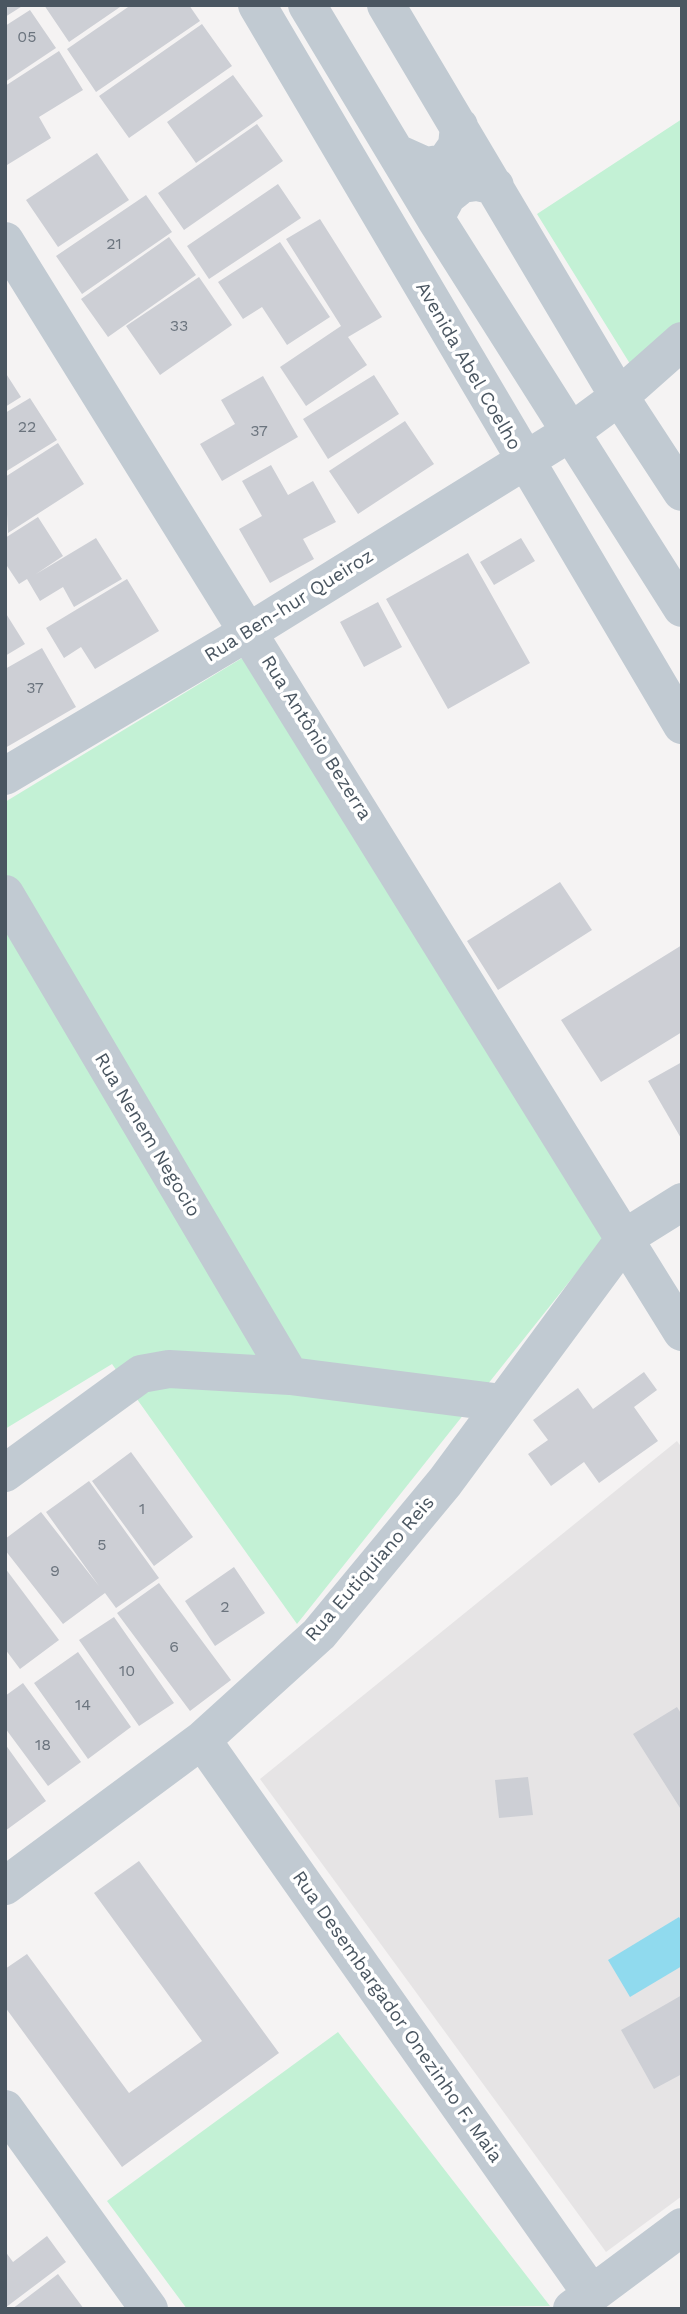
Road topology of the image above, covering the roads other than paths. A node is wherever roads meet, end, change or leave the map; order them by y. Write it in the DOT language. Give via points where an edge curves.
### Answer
graph roads {
  1 [pos="257,5"];
  2 [pos="307,5"];
  3 [pos="386,5"];
  4 [pos="458,127"];
  5 [pos="397,153"];
  6 [pos="495,186"];
  7 [pos="436,218"];
  8 [pos="5,241"];
  9 [pos="682,341"];
  10 [pos="620,396"];
  11 [pos="571,432"];
  12 [pos="523,461"];
  13 [pos="682,492"];
  14 [pos="682,608"];
  15 [pos="250,631"];
  16 [pos="682,725"];
  17 [pos="5,776"];
  18 [pos="5,894"];
  19 [pos="682,1202"];
  20 [pos="626,1237"];
  21 [pos="682,1332"];
  22 [pos="290,1376"];
  23 [pos="502,1403"];
  24 [pos="5,1473"];
  25 [pos="202,1740"];
  26 [pos="5,1886"];
  27 [pos="5,2109"];
  28 [pos="682,2227"];
  29 [pos="581,2301"];
  30 [pos="149,2309"];
  1 -- 12 [label="street, Avenida Abel Coelho"];
  2 -- 5 [label="street"];
  3 -- 4 [label="street"];
  4 -- 5 [label="street" via="457,146 445,163 426,166"];
  4 -- 6 [label="street"];
  5 -- 7 [label="street"];
  6 -- 7 [label="street" via="462,184 447,196"];
  6 -- 10 [label="street"];
  7 -- 11 [label="street"];
  8 -- 15 [label="street, Rua Antônio Bezerra"];
  9 -- 10 [label="street, Rua Ben-hur Queiroz"];
  10 -- 11 [label="street, Rua Ben-hur Queiroz"];
  10 -- 13 [label="street"];
  11 -- 12 [label="street, Rua Ben-hur Queiroz"];
  11 -- 14 [label="street"];
  12 -- 15 [label="street, Rua Ben-hur Queiroz"];
  12 -- 16 [label="street, Avenida Abel Coelho"];
  15 -- 17 [label="street, Rua Ben-hur Queiroz"];
  15 -- 20 [label="street, Rua Antônio Bezerra"];
  18 -- 22 [label="street, Rua Nenem Negocio"];
  19 -- 20 [label="street, Rua Eutiquiano Reis"];
  20 -- 21 [label="street, Rua Antônio Bezerra"];
  20 -- 23 [label="street, Rua Eutiquiano Reis"];
  22 -- 23 [label="street"];
  22 -- 24 [label="street" via="190,1368 141,1374"];
  23 -- 25 [label="street, Rua Eutiquiano Reis" via="395,1545 319,1633"];
  25 -- 26 [label="street, Rua Eutiquiano Reis"];
  25 -- 29 [label="street, Rua Desembargador Onezinho F. Maia"];
  27 -- 30 [label="street"];
  28 -- 29 [label="street"];
}
